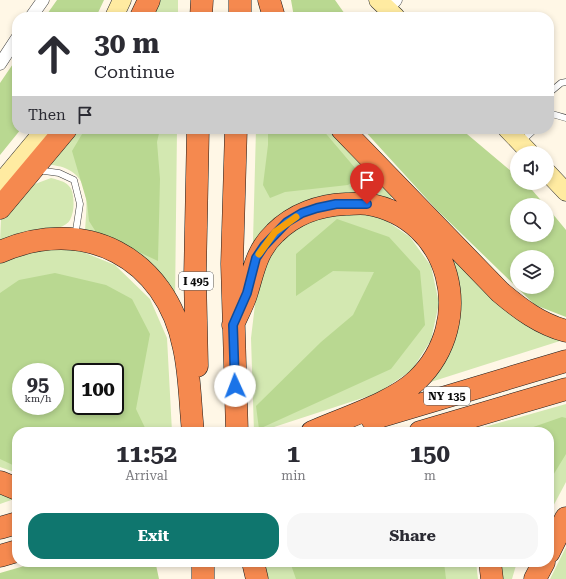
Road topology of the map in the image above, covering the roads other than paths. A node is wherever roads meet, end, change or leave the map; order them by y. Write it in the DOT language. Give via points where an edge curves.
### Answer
graph roads {
  1 [pos="43,0"];
  2 [pos="122,0"];
  3 [pos="149,0"];
  4 [pos="202,0"];
  5 [pos="240,0"];
  6 [pos="269,0"];
  7 [pos="35,12"];
  8 [pos="116,12"];
  9 [pos="143,12"];
  10 [pos="201,12"];
  11 [pos="240,12"];
  12 [pos="273,12"];
  13 [pos="12,46"];
  14 [pos="0,64"];
  15 [pos="566,82"];
  16 [pos="554,89"];
  17 [pos="554,114"];
  18 [pos="566,118"];
  19 [pos="41,134"];
  20 [pos="62,134"];
  21 [pos="198,134"];
  22 [pos="236,134"];
  23 [pos="347,134"];
  24 [pos="512,134"];
  25 [pos="532,134"];
  26 [pos="523,146"];
  27 [pos="526,146"];
  28 [pos="33,169"];
  29 [pos="554,179"];
  30 [pos="0,183"];
  31 [pos="566,192"];
  32 [pos="0,208"];
  33 [pos="75,239"];
  34 [pos="0,252"];
  35 [pos="233,325"];
  36 [pos="566,331"];
  37 [pos="566,361"];
  38 [pos="566,389"];
  39 [pos="192,427"];
  40 [pos="198,427"];
  41 [pos="237,427"];
  42 [pos="324,427"];
  43 [pos="345,427"];
  44 [pos="437,427"];
  45 [pos="0,482"];
  46 [pos="12,487"];
  47 [pos="566,518"];
  48 [pos="12,524"];
  49 [pos="0,528"];
  50 [pos="554,542"];
  51 [pos="12,552"];
  52 [pos="0,556"];
  53 [pos="203,567"];
  54 [pos="243,567"];
  55 [pos="254,567"];
  56 [pos="491,567"];
  57 [pos="541,567"];
  58 [pos="204,579"];
  59 [pos="244,579"];
  60 [pos="257,579"];
  61 [pos="492,579"];
  62 [pos="535,579"];
  1 -- 7 [label="street"];
  2 -- 8 [label="main road"];
  3 -- 9 [label="highway"];
  4 -- 10 [label="highway"];
  5 -- 11 [label="highway"];
  6 -- 12 [label="highway"];
  13 -- 14 [label="street"];
  15 -- 16 [label="lane"];
  17 -- 18 [label="lane"];
  19 -- 30 [label="main road"];
  20 -- 28 [label="highway"];
  21 -- 40 [label="highway, I 495" via="195,276"];
  22 -- 35 [label="highway"];
  23 -- 36 [label="highway" via="500,292 525,312 552,327"];
  24 -- 26 [label="main road"];
  25 -- 27 [label="lane"];
  28 -- 32 [label="highway"];
  28 -- 33 [label="lane" via="58,173 74,180 80,204"];
  29 -- 31 [label="main road"];
  33 -- 34 [label="highway" via="53,238 20,243"];
  33 -- 39 [label="highway" via="106,246 133,260 156,284 173,313 184,347"];
  35 -- 41 [label="highway"];
  35 -- 42 [label="highway" via="247,293 256,258 287,222 317,208 336,204 367,204 396,213 422,231 441,256 451,287 450,319 439,352 417,380 393,397"];
  37 -- 43 [label="highway, NY 135"];
  38 -- 44 [label="highway, NY 135"];
  45 -- 46 [label="highway"];
  47 -- 50 [label="highway"];
  48 -- 49 [label="highway"];
  51 -- 52 [label="highway"];
  53 -- 58 [label="highway"];
  54 -- 59 [label="highway"];
  55 -- 60 [label="highway"];
  56 -- 61 [label="highway"];
  57 -- 62 [label="highway"];
}
